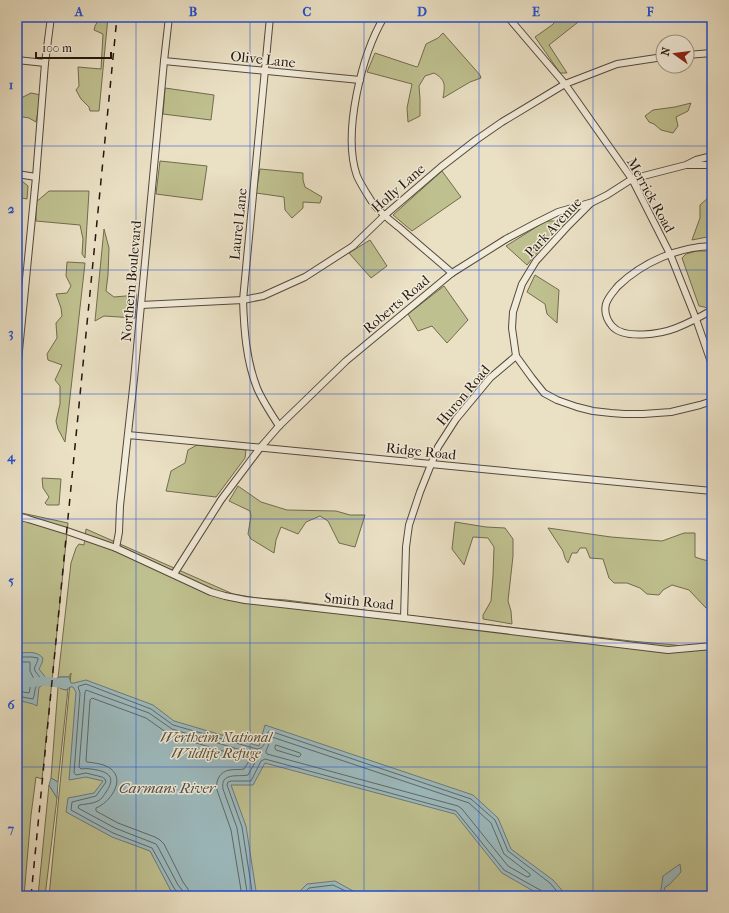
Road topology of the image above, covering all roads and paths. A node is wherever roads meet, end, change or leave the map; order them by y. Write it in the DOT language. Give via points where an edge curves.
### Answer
graph roads {
  1 [pos="51,17"];
  2 [pos="169,17"];
  3 [pos="270,17"];
  4 [pos="384,17"];
  5 [pos="508,17"];
  6 [pos="712,54"];
  7 [pos="695,55"];
  8 [pos="655,58"];
  9 [pos="17,60"];
  10 [pos="164,61"];
  11 [pos="45,63"];
  12 [pos="265,71"];
  13 [pos="360,80"];
  14 [pos="565,84"];
  15 [pos="712,156"];
  16 [pos="686,165"];
  17 [pos="712,165"];
  18 [pos="17,174"];
  19 [pos="36,177"];
  20 [pos="632,179"];
  21 [pos="593,202"];
  22 [pos="385,215"];
  23 [pos="712,246"];
  24 [pos="670,254"];
  25 [pos="452,273"];
  26 [pos="17,284"];
  27 [pos="25,285"];
  28 [pos="243,300"];
  29 [pos="141,305"];
  30 [pos="712,310"];
  31 [pos="696,319"];
  32 [pos="516,356"];
  33 [pos="712,365"];
  34 [pos="17,371"];
  35 [pos="712,400"];
  36 [pos="279,426"];
  37 [pos="128,435"];
  38 [pos="260,448"];
  39 [pos="432,464"];
  40 [pos="712,492"];
  41 [pos="17,516"];
  42 [pos="116,548"];
  43 [pos="174,574"];
  44 [pos="404,618"];
  45 [pos="712,646"];
  1 -- 11 [label="street"];
  2 -- 10 [label="street, Northern Boulevard"];
  3 -- 12 [label="street, Laurel Lane"];
  4 -- 13 [label="street" via="372,42"];
  5 -- 14 [label="street, Merrick Road"];
  6 -- 7 [label="street"];
  8 -- 14 [label="street, Holly Lane" via="617,64"];
  9 -- 11 [label="street"];
  10 -- 12 [label="street, Olive Lane"];
  10 -- 29 [label="street, Northern Boulevard"];
  11 -- 19 [label="street"];
  12 -- 13 [label="street, Olive Lane"];
  12 -- 28 [label="street, Laurel Lane"];
  13 -- 22 [label="street" via="351,143 354,162 365,190"];
  14 -- 20 [label="street, Merrick Road"];
  14 -- 22 [label="street, Holly Lane" via="476,140"];
  15 -- 16 [label="street, Roberts Road"];
  16 -- 17 [label="street"];
  16 -- 20 [label="street, Roberts Road"];
  18 -- 19 [label="street"];
  19 -- 27 [label="street"];
  20 -- 21 [label="street, Roberts Road"];
  20 -- 24 [label="street, Merrick Road"];
  21 -- 25 [label="street, Roberts Road" via="558,212 536,223"];
  21 -- 32 [label="street, Park Avenue" via="540,256 522,284 512,328"];
  22 -- 25 [label="street"];
  22 -- 28 [label="street, Holly Lane" via="352,246 305,277 263,296"];
  23 -- 24 [label="street"];
  24 -- 31 [label="street, Merrick Road"];
  24 -- 31 [label="street" via="646,265 612,293 606,303 609,322 615,330 634,335 676,328"];
  25 -- 36 [label="street, Roberts Road" via="346,361"];
  26 -- 27 [label="street"];
  27 -- 34 [label="street"];
  28 -- 29 [label="street, Holly Lane"];
  28 -- 36 [label="street, Laurel Lane" via="244,328 257,389"];
  29 -- 37 [label="street, Northern Boulevard"];
  30 -- 31 [label="street"];
  31 -- 33 [label="street, Merrick Road"];
  32 -- 35 [label="street, Park Avenue" via="544,393 557,400 593,411 624,414 671,412"];
  32 -- 39 [label="street, Huron Road" via="490,378 456,419 438,447"];
  36 -- 38 [label="street, Roberts Road"];
  37 -- 38 [label="street, Ridge Road"];
  37 -- 42 [label="street, Northern Boulevard"];
  38 -- 39 [label="street, Ridge Road"];
  38 -- 43 [label="street, Roberts Road" via="221,500"];
  39 -- 40 [label="street, Ridge Road"];
  39 -- 44 [label="street, Huron Road" via="409,525"];
  41 -- 42 [label="street, Smith Road"];
  42 -- 43 [label="street, Smith Road"];
  43 -- 44 [label="street, Smith Road" via="211,592 245,600"];
  44 -- 45 [label="street, Smith Road" via="668,650"];
}
